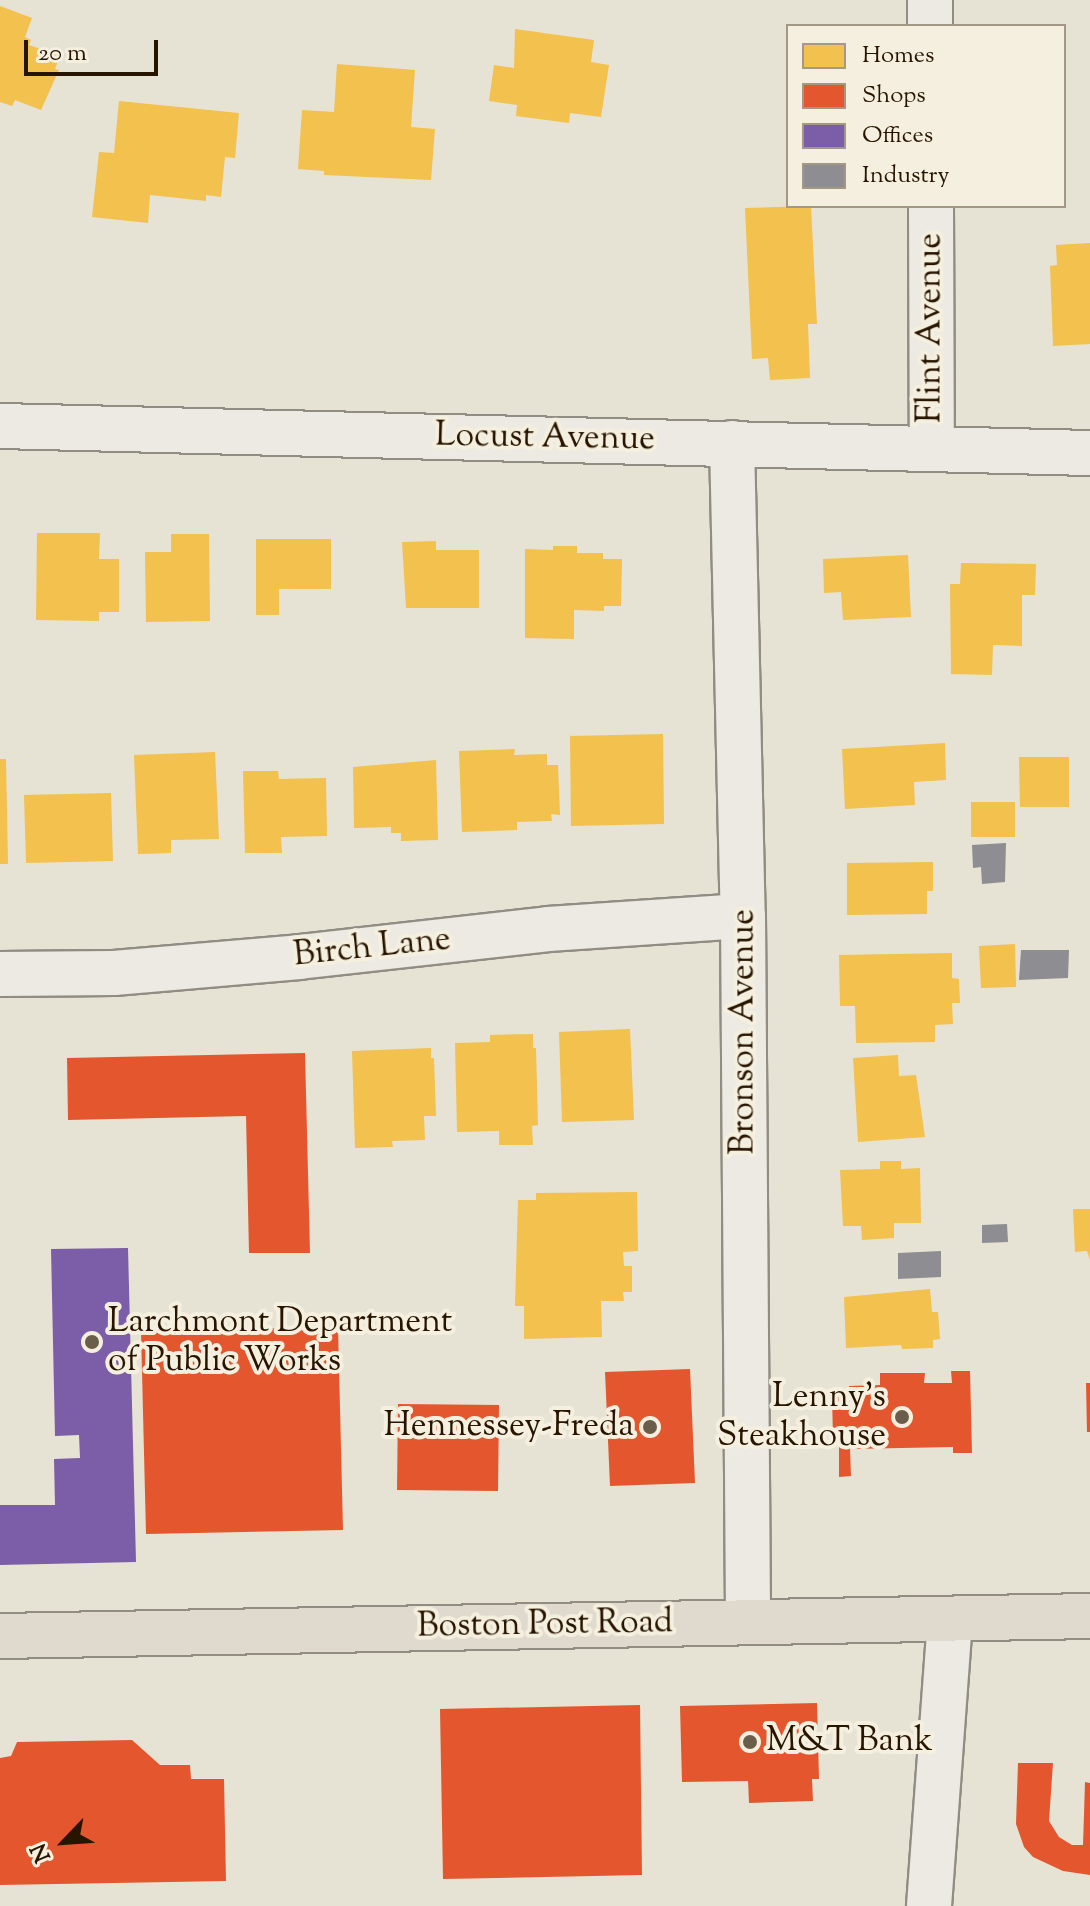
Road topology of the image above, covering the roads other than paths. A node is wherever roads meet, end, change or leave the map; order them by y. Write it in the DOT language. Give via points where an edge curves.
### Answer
graph roads {
  1 [pos="930,0"];
  2 [pos="930,24"];
  3 [pos="931,208"];
  4 [pos="0,426"];
  5 [pos="732,443"];
  6 [pos="932,449"];
  7 [pos="1090,453"];
  8 [pos="743,916"];
  9 [pos="0,974"];
  10 [pos="1090,1616"];
  11 [pos="950,1620"];
  12 [pos="748,1621"];
  13 [pos="0,1636"];
  14 [pos="929,1906"];
  1 -- 2 [label="street"];
  3 -- 6 [label="street, Flint Avenue"];
  4 -- 5 [label="street, Locust Avenue"];
  5 -- 6 [label="street, Locust Avenue"];
  5 -- 8 [label="street, Bronson Avenue"];
  6 -- 7 [label="street, Locust Avenue"];
  8 -- 9 [label="street, Birch Lane" via="548,929 129,971"];
  8 -- 12 [label="street, Bronson Avenue"];
  10 -- 11 [label="main road, Boston Post Road"];
  11 -- 12 [label="main road, Boston Post Road"];
  11 -- 14 [label="street"];
  12 -- 13 [label="main road, Boston Post Road"];
}
